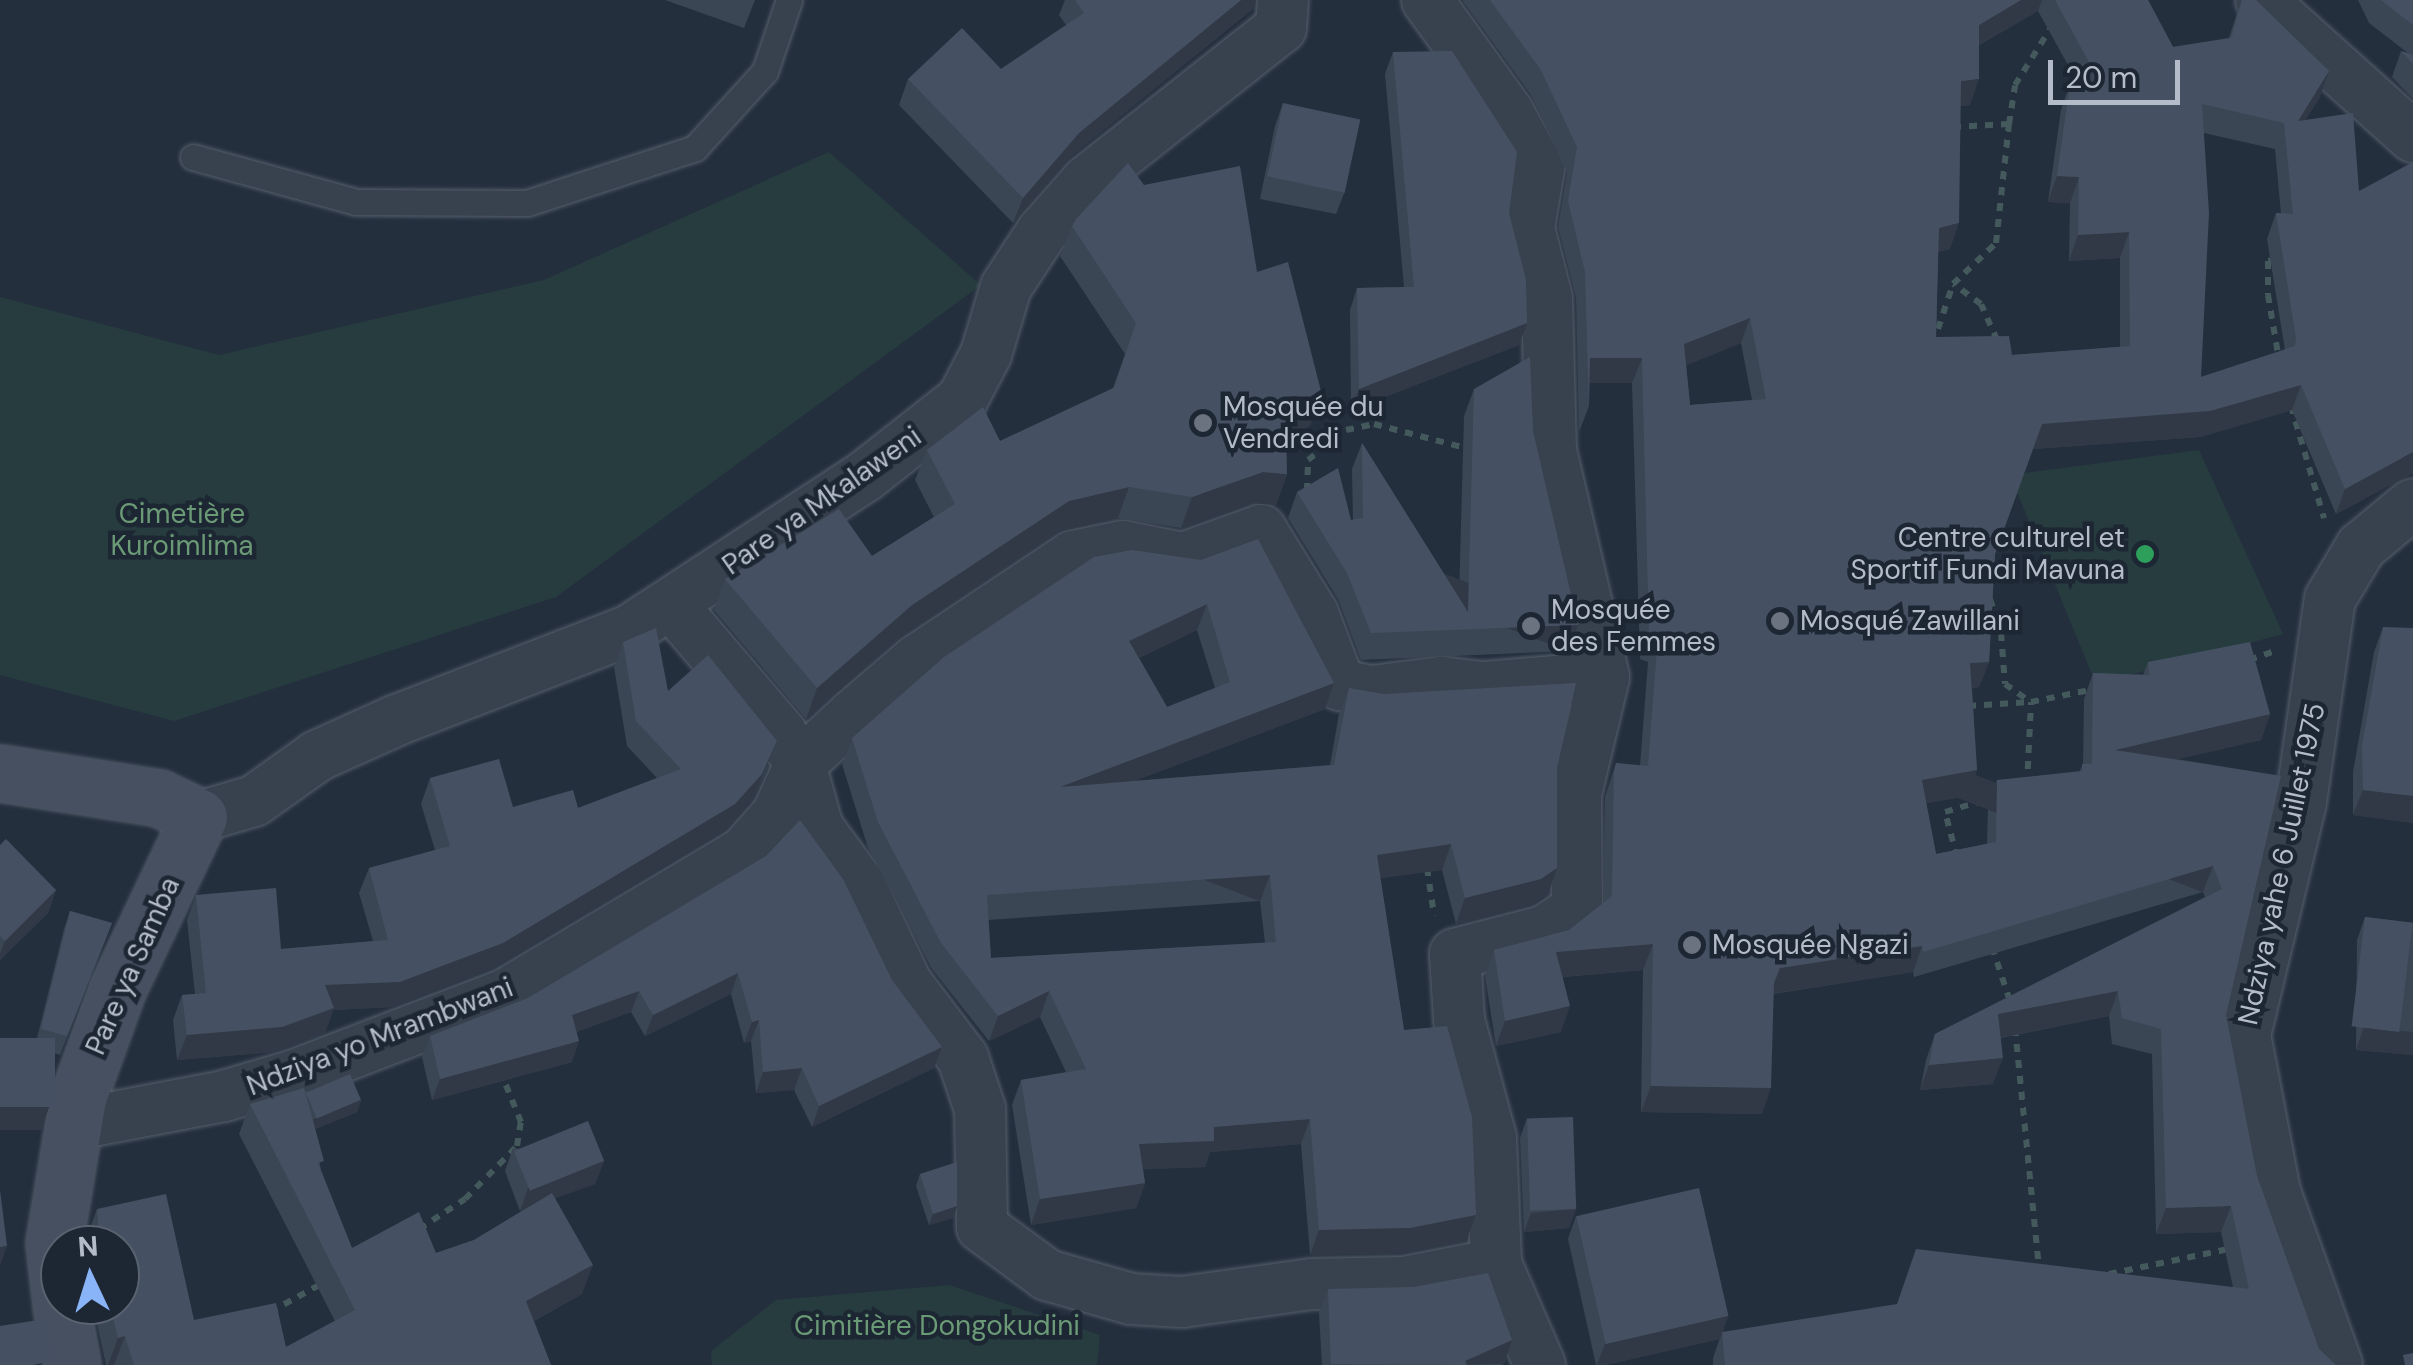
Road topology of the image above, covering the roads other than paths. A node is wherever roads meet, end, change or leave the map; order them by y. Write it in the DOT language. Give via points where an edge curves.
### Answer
graph roads {
  1 [pos="790,0"];
  2 [pos="1283,0"];
  3 [pos="1427,0"];
  4 [pos="2261,0"];
  5 [pos="2413,137"];
  6 [pos="193,157"];
  7 [pos="2413,504"];
  8 [pos="672,604"];
  9 [pos="1604,677"];
  10 [pos="800,764"];
  11 [pos="0,773"];
  12 [pos="199,817"];
  13 [pos="72,1125"];
  14 [pos="57,1225"];
  15 [pos="1496,1264"];
  16 [pos="65,1325"];
  17 [pos="72,1365"];
  18 [pos="1540,1365"];
  19 [pos="2337,1365"];
  1 -- 6 [label="lane" via="765,71 695,148 527,203 356,202"];
  2 -- 8 [label="street, Pare ya Mkalaweni" via="1281,28 1087,181 1042,232 1006,287 986,354 962,400 864,477"];
  3 -- 9 [label="street" via="1508,112 1539,169 1530,228 1548,298 1551,452"];
  4 -- 5 [label="street"];
  7 -- 19 [label="street, Ndziya yahe 6 Juillet 1975" via="2361,547 2330,600 2301,802 2245,1035 2275,1192"];
  8 -- 10 [label="street"];
  8 -- 12 [label="street, Pare ya Mkalaweni" via="630,630 317,756 254,801"];
  9 -- 10 [label="street, Ndziya yo Mrambwani" via="1482,688 1441,682 1372,691 1340,685 1314,614 1254,533 1183,558 1123,546 1073,556 917,660"];
  9 -- 15 [label="street" via="1576,794 1577,909 1544,931 1456,954 1458,1020 1491,1138"];
  10 -- 13 [label="street, Ndziya yo Mrambwani" via="777,816 744,852 479,1005 224,1096"];
  10 -- 15 [label="street" via="818,828 860,885 907,984 963,1058 980,1109 982,1227 1047,1275 1131,1299 1182,1302 1312,1284 1404,1282"];
  11 -- 12 [label="main road" via="159,798"];
  12 -- 13 [label="main road, Pare ya Samba" via="117,990"];
  13 -- 14 [label="main road, Pare ya Samba"];
  15 -- 18 [label="street"];
  16 -- 17 [label="main road"];
}
